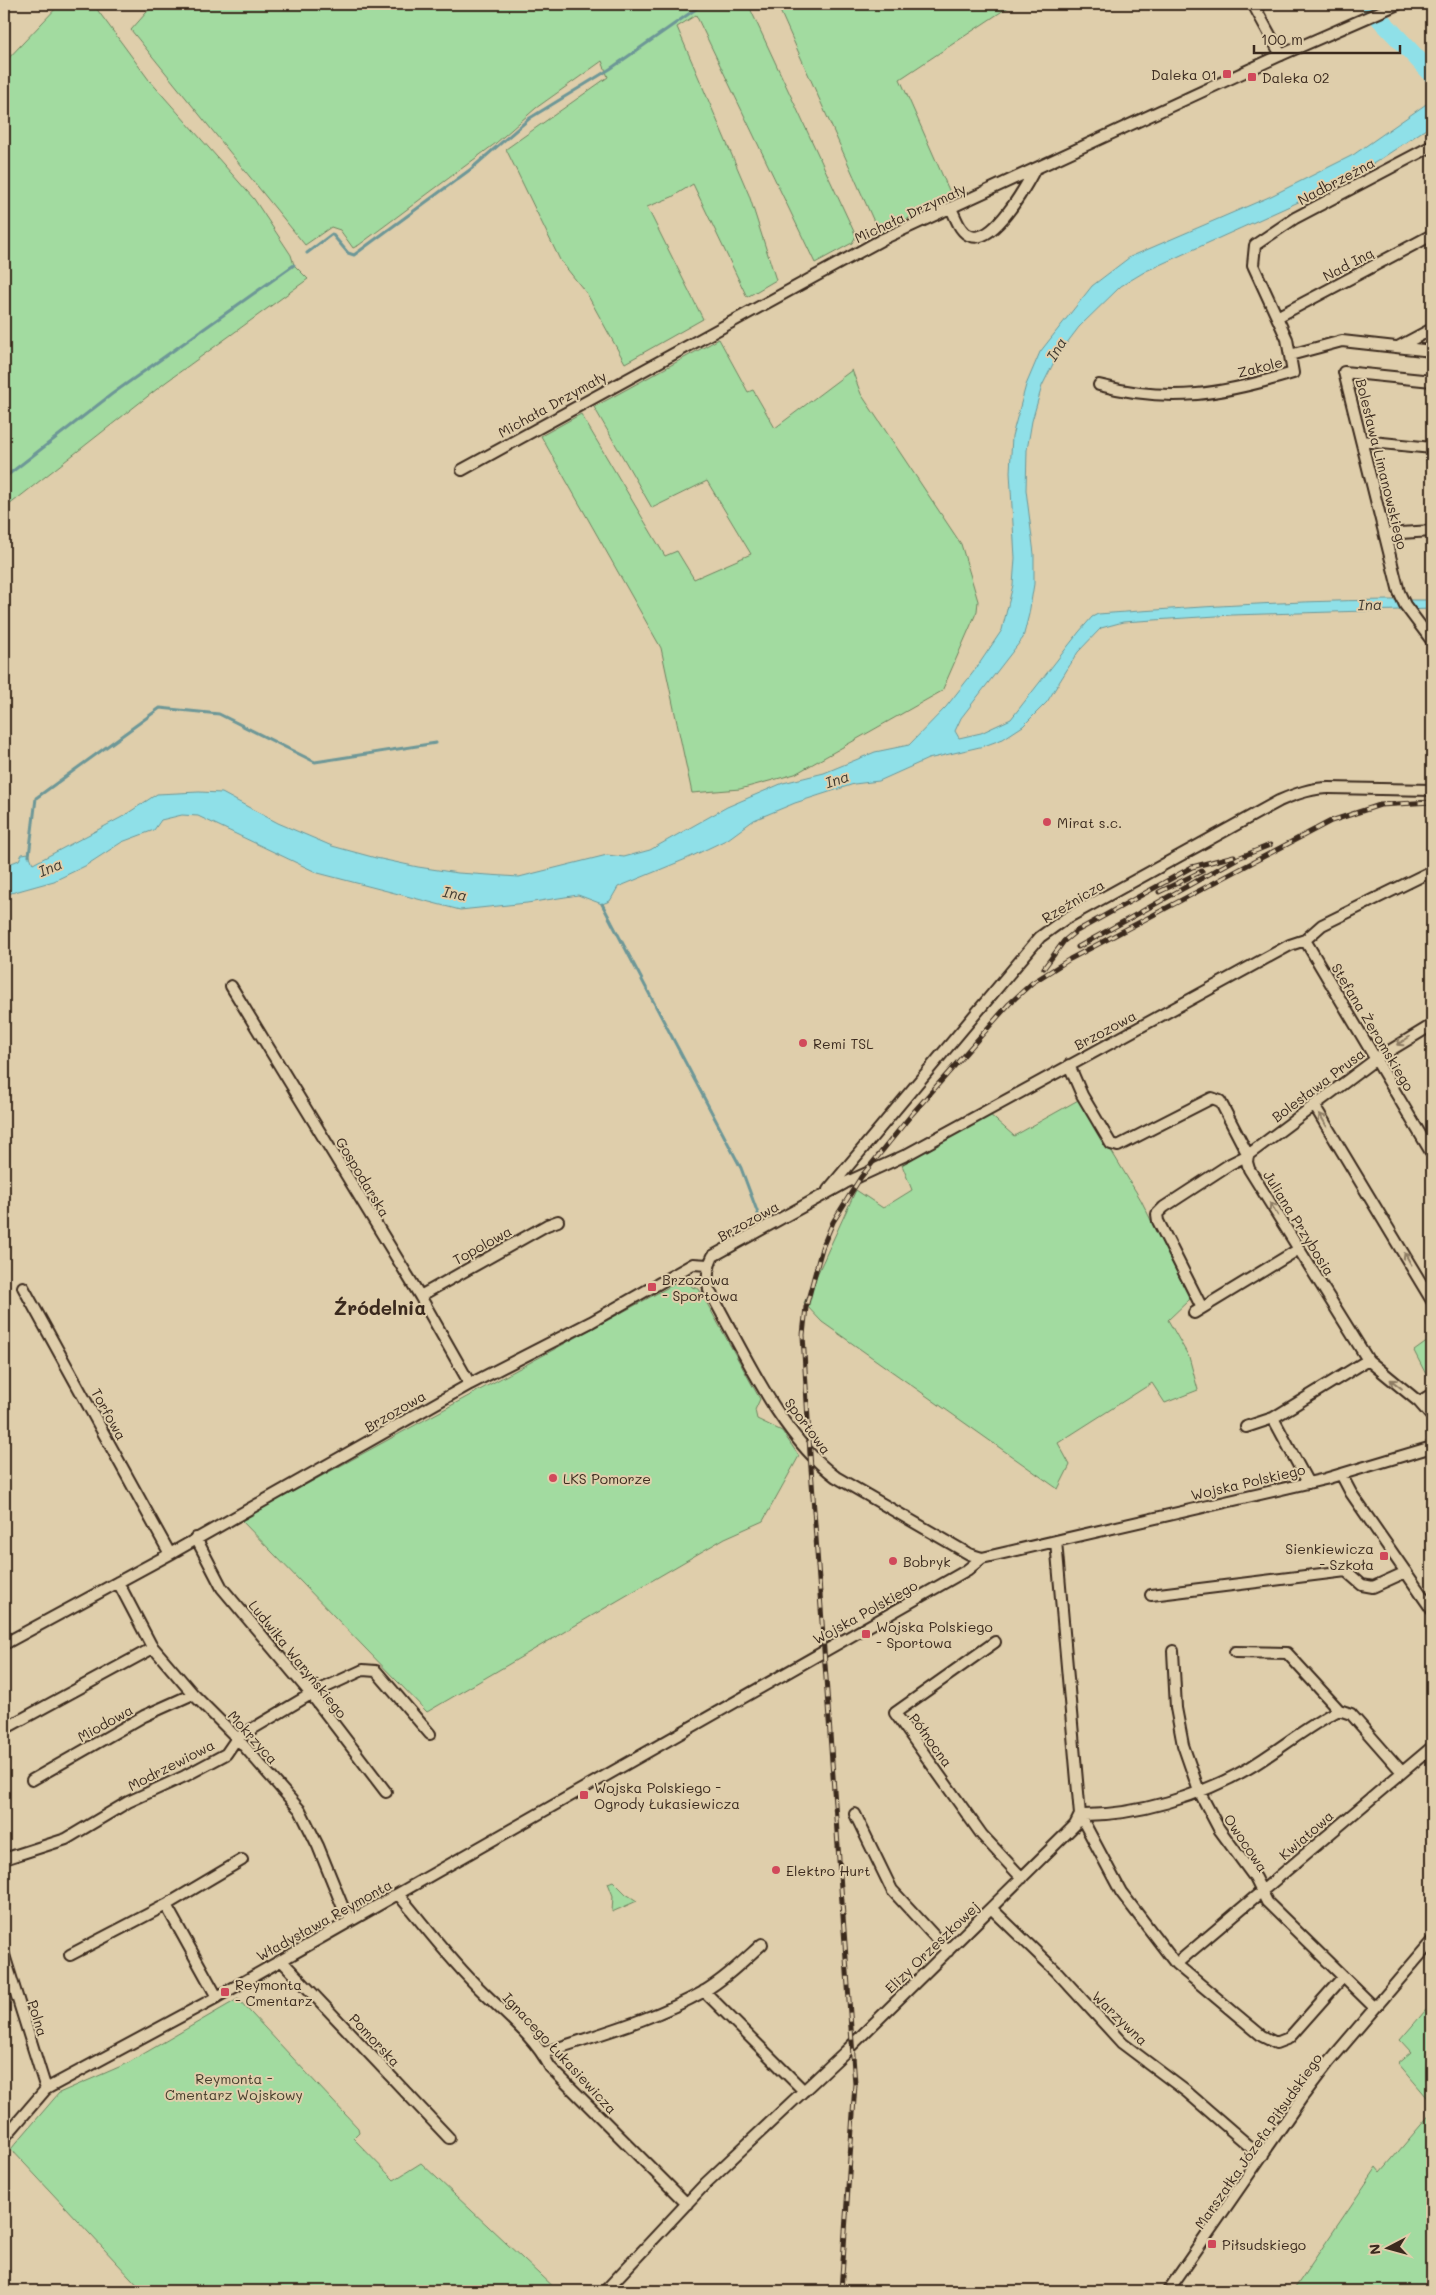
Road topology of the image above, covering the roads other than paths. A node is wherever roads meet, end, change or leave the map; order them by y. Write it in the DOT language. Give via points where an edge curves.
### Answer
graph roads {
  1 [pos="1253,4"];
  2 [pos="1398,4"];
  3 [pos="1281,54"];
  4 [pos="1432,146"];
  5 [pos="1035,169"];
  6 [pos="951,208"];
  7 [pos="1432,235"];
  8 [pos="1255,245"];
  9 [pos="1277,318"];
  10 [pos="1432,329"];
  11 [pos="1397,347"];
  12 [pos="1432,351"];
  13 [pos="1290,354"];
  14 [pos="1432,381"];
  15 [pos="1098,385"];
  16 [pos="1362,441"];
  17 [pos="1432,448"];
  18 [pos="462,470"];
  19 [pos="1432,531"];
  20 [pos="1385,534"];
  21 [pos="1432,641"];
  22 [pos="1432,790"];
  23 [pos="1432,871"];
  24 [pos="1305,940"];
  25 [pos="231,986"];
  26 [pos="1432,1025"];
  27 [pos="1376,1059"];
  28 [pos="1069,1065"];
  29 [pos="1314,1105"];
  30 [pos="1432,1154"];
  31 [pos="1248,1155"];
  32 [pos="824,1195"];
  33 [pos="558,1221"];
  34 [pos="1299,1249"];
  35 [pos="708,1265"];
  36 [pos="23,1287"];
  37 [pos="420,1296"];
  38 [pos="1432,1301"];
  39 [pos="1368,1360"];
  40 [pos="470,1384"];
  41 [pos="1432,1394"];
  42 [pos="1419,1402"];
  43 [pos="1432,1417"];
  44 [pos="1273,1418"];
  45 [pos="1246,1427"];
  46 [pos="1432,1447"];
  47 [pos="1341,1474"];
  48 [pos="1308,1483"];
  49 [pos="196,1538"];
  50 [pos="1056,1541"];
  51 [pos="170,1554"];
  52 [pos="982,1558"];
  53 [pos="1406,1572"];
  54 [pos="118,1582"];
  55 [pos="1151,1595"];
  56 [pos="1432,1610"];
  57 [pos="996,1642"];
  58 [pos="4,1644"];
  59 [pos="153,1648"];
  60 [pos="1173,1652"];
  61 [pos="1235,1652"];
  62 [pos="193,1694"];
  63 [pos="311,1694"];
  64 [pos="1340,1710"];
  65 [pos="4,1729"];
  66 [pos="430,1734"];
  67 [pos="238,1738"];
  68 [pos="1432,1747"];
  69 [pos="1402,1772"];
  70 [pos="32,1780"];
  71 [pos="1199,1791"];
  72 [pos="386,1792"];
  73 [pos="855,1814"];
  74 [pos="1080,1815"];
  75 [pos="514,1828"];
  76 [pos="4,1859"];
  77 [pos="242,1860"];
  78 [pos="1022,1878"];
  79 [pos="1261,1892"];
  80 [pos="398,1894"];
  81 [pos="166,1905"];
  82 [pos="992,1909"];
  83 [pos="352,1920"];
  84 [pos="1432,1941"];
  85 [pos="762,1944"];
  86 [pos="948,1951"];
  87 [pos="4,1955"];
  88 [pos="70,1955"];
  89 [pos="280,1960"];
  90 [pos="1176,1964"];
  91 [pos="1343,1977"];
  92 [pos="704,1991"];
  93 [pos="217,1996"];
  94 [pos="1375,2008"];
  95 [pos="543,2053"];
  96 [pos="46,2089"];
  97 [pos="804,2091"];
  98 [pos="4,2138"];
  99 [pos="449,2138"];
  100 [pos="1263,2155"];
  101 [pos="687,2204"];
  102 [pos="605,2291"];
  103 [pos="1168,2291"];
  1 -- 3 [label="street"];
  2 -- 3 [label="street, Michała Drzymały"];
  3 -- 5 [label="street, Michała Drzymały"];
  4 -- 8 [label="street, Nadbrzeżna" via="1294,218"];
  5 -- 6 [label="street, Michała Drzymały"];
  5 -- 6 [label="street" via="994,228 982,237 971,236 964,231"];
  6 -- 18 [label="street, Michała Drzymały" via="834,264"];
  7 -- 9 [label="street, Nad Iną"];
  8 -- 9 [label="street, Zakole" via="1253,265"];
  9 -- 13 [label="street, Zakole"];
  10 -- 11 [label="street"];
  11 -- 12 [label="street"];
  11 -- 13 [label="street" via="1342,341"];
  13 -- 15 [label="street, Zakole" via="1293,373 1252,385 1182,397 1131,394"];
  14 -- 16 [label="street, Bolesława Limanowskiego" via="1344,372"];
  16 -- 17 [label="street"];
  16 -- 20 [label="street, Bolesława Limanowskiego"];
  19 -- 20 [label="street"];
  20 -- 21 [label="street, Bolesława Limanowskiego" via="1399,592"];
  22 -- 32 [label="street, Rzeźnicza" via="1315,788 1301,792 1278,801 1060,922 1040,938"];
  23 -- 24 [label="street, Brzozowa" via="1322,925"];
  24 -- 27 [label="street, Stefana Żeromskiego"];
  24 -- 28 [label="street, Brzozowa"];
  25 -- 37 [label="street, Gospodarska"];
  26 -- 27 [label="street, Bolesława Prusa, one-way"];
  27 -- 29 [label="street, Bolesława Prusa"];
  27 -- 30 [label="street, Stefana Żeromskiego"];
  28 -- 31 [label="street, Juliana Przybosia" via="1082,1095 1111,1144 1118,1146 1212,1098 1220,1101"];
  28 -- 32 [label="street, Brzozowa" via="906,1155"];
  29 -- 31 [label="street, Bolesława Prusa"];
  38 -- 29 [label="street, one-way"];
  34 -- 31 [label="street, Juliana Przybosia, one-way" via="1249,1169"];
  31 -- 34 [label="street, Bolesława Prusa" via="1164,1207 1158,1214 1158,1221 1198,1310"];
  32 -- 35 [label="street, Brzozowa" via="713,1256"];
  33 -- 37 [label="street, Topolowa"];
  34 -- 39 [label="street, Juliana Przybosia"];
  35 -- 40 [label="street, Brzozowa" via="693,1264 591,1322"];
  35 -- 52 [label="street, Sportowa" via="709,1290 790,1430 821,1466 836,1478 969,1554"];
  36 -- 51 [label="street, Torfowa"];
  37 -- 40 [label="street, Gospodarska"];
  42 -- 39 [label="street, Juliana Przybosia, one-way"];
  39 -- 44 [label="street"];
  40 -- 49 [label="street, Brzozowa"];
  41 -- 42 [label="street"];
  42 -- 43 [label="street, Juliana Przybosia"];
  44 -- 45 [label="street"];
  44 -- 48 [label="street"];
  46 -- 47 [label="street, Wojska Polskiego"];
  47 -- 48 [label="street, Wojska Polskiego"];
  47 -- 53 [label="street"];
  48 -- 50 [label="street, Wojska Polskiego"];
  49 -- 51 [label="street, Brzozowa"];
  49 -- 63 [label="street, Ludwika Waryńskiego" via="222,1588"];
  50 -- 52 [label="street, Wojska Polskiego"];
  50 -- 74 [label="street"];
  51 -- 54 [label="street, Brzozowa"];
  52 -- 75 [label="street, Wojska Polskiego" via="967,1570"];
  53 -- 55 [label="street" via="1373,1587 1362,1585 1346,1571"];
  53 -- 56 [label="street"];
  54 -- 58 [label="street, Brzozowa"];
  54 -- 59 [label="street, Mokrzyca"];
  57 -- 78 [label="street, Północna" via="895,1713 982,1835"];
  59 -- 62 [label="street, Mokrzyca"];
  59 -- 65 [label="street"];
  60 -- 71 [label="street, Owocowa" via="1176,1708 1183,1744"];
  61 -- 64 [label="street" via="1287,1652"];
  62 -- 67 [label="street, Mokrzyca"];
  62 -- 70 [label="street, Miodowa" via="144,1716"];
  63 -- 66 [label="street, Modrzewiowa" via="363,1670 376,1672"];
  63 -- 67 [label="street, Modrzewiowa"];
  63 -- 72 [label="street, Ludwika Waryńskiego"];
  64 -- 69 [label="street" via="1351,1714"];
  64 -- 71 [label="street" via="1248,1768"];
  67 -- 76 [label="street, Modrzewiowa" via="226,1754 128,1802 66,1839"];
  67 -- 83 [label="street, Mokrzyca" via="300,1810 344,1910"];
  68 -- 69 [label="street, Kwiatowa"];
  69 -- 79 [label="street, Kwiatowa"];
  71 -- 74 [label="street" via="1127,1812"];
  71 -- 79 [label="street, Owocowa" via="1219,1829 1255,1878"];
  73 -- 86 [label="street" via="892,1890"];
  74 -- 78 [label="street, Elizy Orzeszkowej" via="1075,1825"];
  74 -- 90 [label="street" via="1121,1892"];
  75 -- 80 [label="street, Władysława Reymonta"];
  77 -- 81 [label="street"];
  78 -- 82 [label="street, Elizy Orzeszkowej"];
  79 -- 90 [label="street, Kwiatowa"];
  79 -- 91 [label="street, Owocowa"];
  80 -- 83 [label="street, Władysława Reymonta"];
  80 -- 95 [label="street, Ignacego Łukasiewicza" via="480,1990"];
  81 -- 88 [label="street"];
  81 -- 93 [label="street"];
  82 -- 86 [label="street, Elizy Orzeszkowej"];
  82 -- 100 [label="street, Warzywna" via="1057,1972 1122,2043"];
  83 -- 89 [label="street, Władysława Reymonta"];
  84 -- 94 [label="street, Marszałka Józefa Piłsudskiego"];
  85 -- 92 [label="street"];
  86 -- 97 [label="street, Elizy Orzeszkowej"];
  87 -- 96 [label="street, Polna"];
  89 -- 93 [label="street, Władysława Reymonta"];
  89 -- 99 [label="street, Pomorska"];
  90 -- 91 [label="street" via="1262,2036 1276,2043 1290,2038"];
  91 -- 94 [label="street, Owocowa"];
  92 -- 95 [label="street" via="668,2010"];
  92 -- 97 [label="street"];
  93 -- 96 [label="street, Władysława Reymonta"];
  94 -- 100 [label="street, Marszałka Józefa Piłsudskiego" via="1328,2063"];
  95 -- 101 [label="street, Ignacego Łukasiewicza" via="550,2067"];
  96 -- 98 [label="street, Władysława Reymonta"];
  97 -- 101 [label="street, Elizy Orzeszkowej"];
  100 -- 103 [label="street, Marszałka Józefa Piłsudskiego"];
  101 -- 102 [label="street, Elizy Orzeszkowej"];
}
